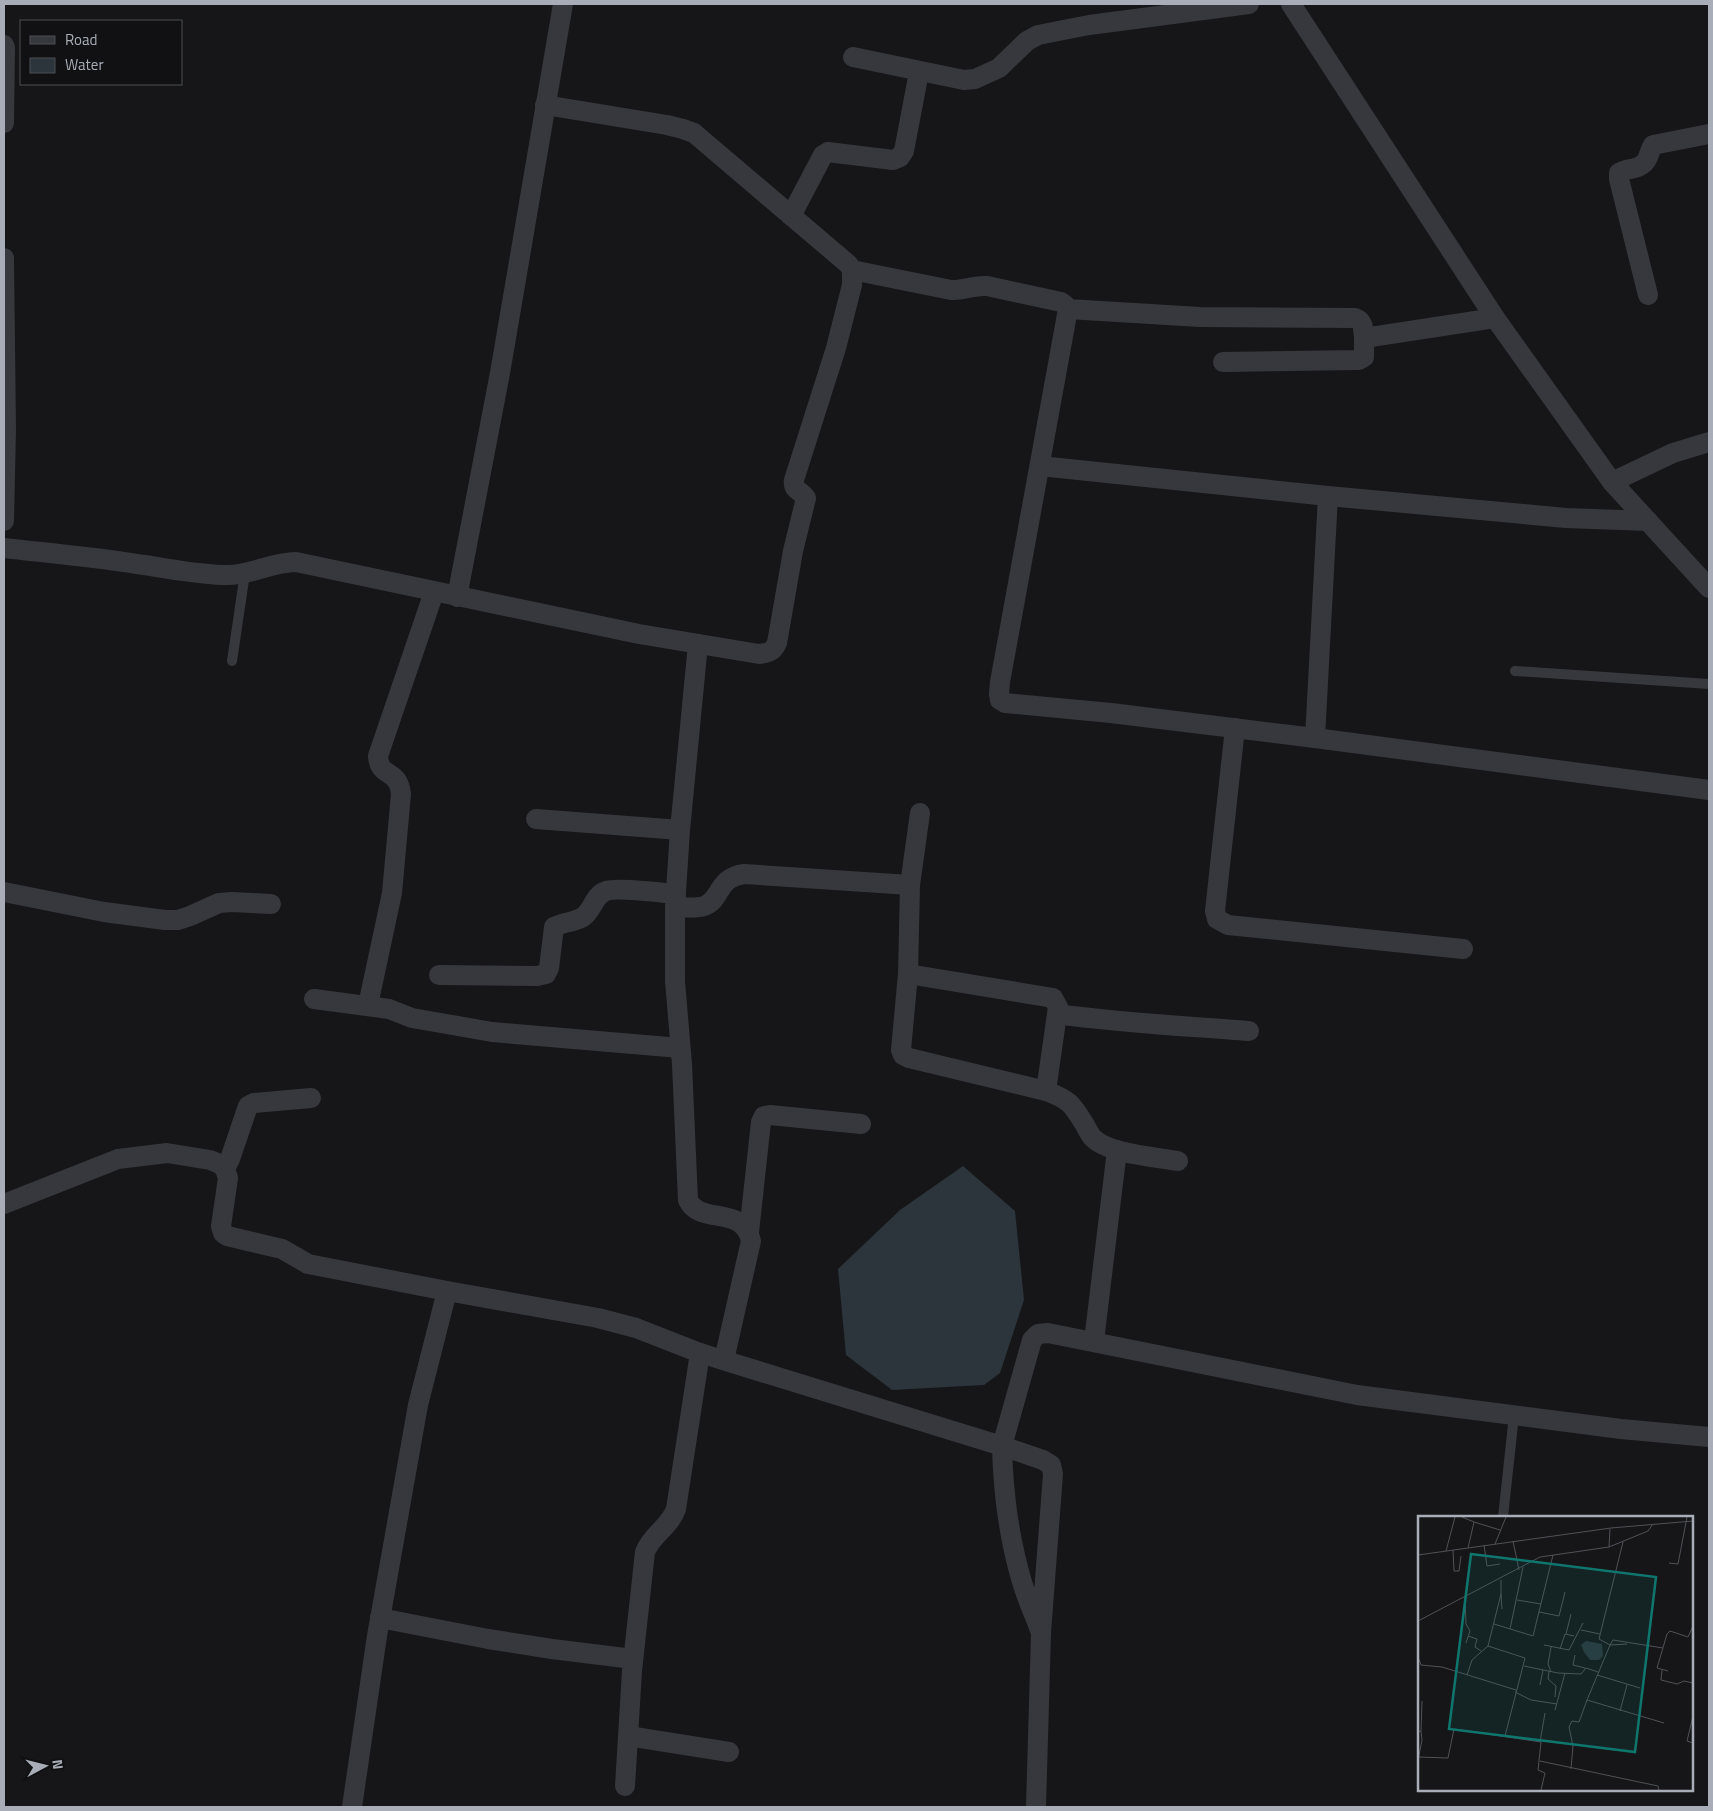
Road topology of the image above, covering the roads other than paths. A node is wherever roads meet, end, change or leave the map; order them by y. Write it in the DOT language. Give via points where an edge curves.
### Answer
graph roads {
  1 [pos="563,4"];
  2 [pos="1249,4"];
  3 [pos="1291,4"];
  4 [pos="4,44"];
  5 [pos="853,57"];
  6 [pos="919,72"];
  7 [pos="545,105"];
  8 [pos="4,123"];
  9 [pos="1709,134"];
  10 [pos="790,216"];
  11 [pos="4,258"];
  12 [pos="852,270"];
  13 [pos="1648,295"];
  14 [pos="4,304"];
  15 [pos="1068,309"];
  16 [pos="1495,318"];
  17 [pos="1364,338"];
  18 [pos="1223,362"];
  19 [pos="5,429"];
  20 [pos="1709,442"];
  21 [pos="1040,466"];
  22 [pos="1612,482"];
  23 [pos="1328,496"];
  24 [pos="4,521"];
  25 [pos="1648,521"];
  26 [pos="4,548"];
  27 [pos="245,573"];
  28 [pos="1709,588"];
  29 [pos="434,592"];
  30 [pos="457,597"];
  31 [pos="698,644"];
  32 [pos="232,662"];
  33 [pos="1515,671"];
  34 [pos="1709,684"];
  35 [pos="1235,728"];
  36 [pos="1315,738"];
  37 [pos="1709,790"];
  38 [pos="920,813"];
  39 [pos="536,819"];
  40 [pos="680,830"];
  41 [pos="910,885"];
  42 [pos="4,892"];
  43 [pos="676,901"];
  44 [pos="271,904"];
  45 [pos="1463,949"];
  46 [pos="908,974"];
  47 [pos="439,975"];
  48 [pos="314,1000"];
  49 [pos="368,1005"];
  50 [pos="1057,1014"];
  51 [pos="1249,1031"];
  52 [pos="680,1048"];
  53 [pos="1046,1091"];
  54 [pos="311,1098"];
  55 [pos="861,1124"];
  56 [pos="1117,1150"];
  57 [pos="1178,1160"];
  58 [pos="225,1168"];
  59 [pos="4,1204"];
  60 [pos="749,1232"];
  61 [pos="448,1291"];
  62 [pos="1094,1341"];
  63 [pos="700,1353"];
  64 [pos="724,1360"];
  65 [pos="1514,1415"];
  66 [pos="1709,1437"];
  67 [pos="1002,1446"];
  68 [pos="1503,1516"];
  69 [pos="380,1618"];
  70 [pos="1041,1633"];
  71 [pos="633,1659"];
  72 [pos="628,1736"];
  73 [pos="729,1752"];
  74 [pos="625,1786"];
  75 [pos="352,1807"];
  76 [pos="1036,1807"];
  1 -- 7 [label="street"];
  2 -- 6 [label="street" via="1038,35 1027,41 999,68 975,78 964,80"];
  3 -- 16 [label="street"];
  4 -- 8 [label="street"];
  5 -- 6 [label="street"];
  6 -- 10 [label="street" via="904,151 900,157 893,160 828,152 823,155"];
  7 -- 10 [label="street" via="683,128 694,133"];
  7 -- 30 [label="street" via="500,373"];
  9 -- 13 [label="street" via="1653,145 1643,165 1619,173"];
  10 -- 12 [label="street"];
  11 -- 14 [label="street"];
  12 -- 15 [label="street" via="951,290 986,286 1061,302"];
  12 -- 31 [label="street" via="852,285 836,348 794,480 796,490 806,498 774,649 759,654"];
  14 -- 19 [label="street"];
  15 -- 17 [label="street" via="1200,317 1355,318 1362,323"];
  15 -- 21 [label="street"];
  16 -- 17 [label="street"];
  16 -- 22 [label="street"];
  17 -- 18 [label="street" via="1364,357 1359,360"];
  19 -- 24 [label="street"];
  20 -- 22 [label="street" via="1673,453"];
  21 -- 23 [label="street"];
  21 -- 35 [label="street" via="1000,682 1000,700"];
  22 -- 25 [label="street"];
  23 -- 25 [label="street" via="1566,518"];
  23 -- 36 [label="street"];
  25 -- 28 [label="street"];
  26 -- 27 [label="street" via="212,575"];
  27 -- 29 [label="street" via="284,562 296,562"];
  27 -- 32 [label="lane"];
  29 -- 30 [label="street"];
  29 -- 49 [label="street" via="378,756 382,770 400,784 401,794 392,893"];
  30 -- 31 [label="street"];
  31 -- 40 [label="street"];
  33 -- 34 [label="lane"];
  35 -- 36 [label="street"];
  35 -- 45 [label="street" via="1215,911 1217,919 1228,925"];
  36 -- 37 [label="street"];
  38 -- 41 [label="street"];
  39 -- 40 [label="street"];
  40 -- 43 [label="street"];
  41 -- 43 [label="street" via="744,874 726,880 706,906"];
  41 -- 46 [label="street"];
  42 -- 44 [label="street" via="104,912 165,920 178,920 219,903"];
  43 -- 47 [label="street" via="607,890 598,896 586,915 554,927 546,974"];
  43 -- 52 [label="street" via="675,981"];
  46 -- 50 [label="street" via="1048,997 1056,1002"];
  46 -- 53 [label="street" via="903,1055"];
  48 -- 49 [label="street"];
  49 -- 52 [label="street" via="412,1018 492,1032"];
  50 -- 51 [label="street" via="1112,1022"];
  50 -- 53 [label="street"];
  52 -- 60 [label="street" via="688,1200 697,1211 735,1220 744,1224"];
  53 -- 56 [label="street" via="1072,1104 1092,1138"];
  54 -- 58 [label="street" via="248,1106"];
  55 -- 60 [label="street" via="764,1116"];
  56 -- 57 [label="street"];
  56 -- 62 [label="street"];
  58 -- 59 [label="street" via="210,1160 167,1153 141,1155 118,1159"];
  58 -- 61 [label="street" via="228,1178 221,1226 226,1236 282,1249 308,1264"];
  60 -- 64 [label="street" via="751,1241"];
  61 -- 63 [label="street" via="598,1318 636,1328"];
  61 -- 69 [label="street" via="418,1405"];
  62 -- 65 [label="street" via="1357,1395"];
  62 -- 67 [label="street" via="1048,1333 1038,1334 1032,1340"];
  63 -- 64 [label="street"];
  63 -- 71 [label="street" via="676,1509 668,1526 648,1544 645,1552"];
  64 -- 67 [label="street"];
  65 -- 66 [label="street"];
  65 -- 68 [label="lane"];
  67 -- 70 [label="street" via="1010,1531 1022,1584"];
  67 -- 70 [label="street" via="1043,1460 1051,1466 1053,1474"];
  69 -- 71 [label="street" via="488,1640"];
  69 -- 75 [label="street"];
  70 -- 76 [label="street"];
  71 -- 72 [label="street"];
  72 -- 73 [label="street"];
  72 -- 74 [label="street"];
}
